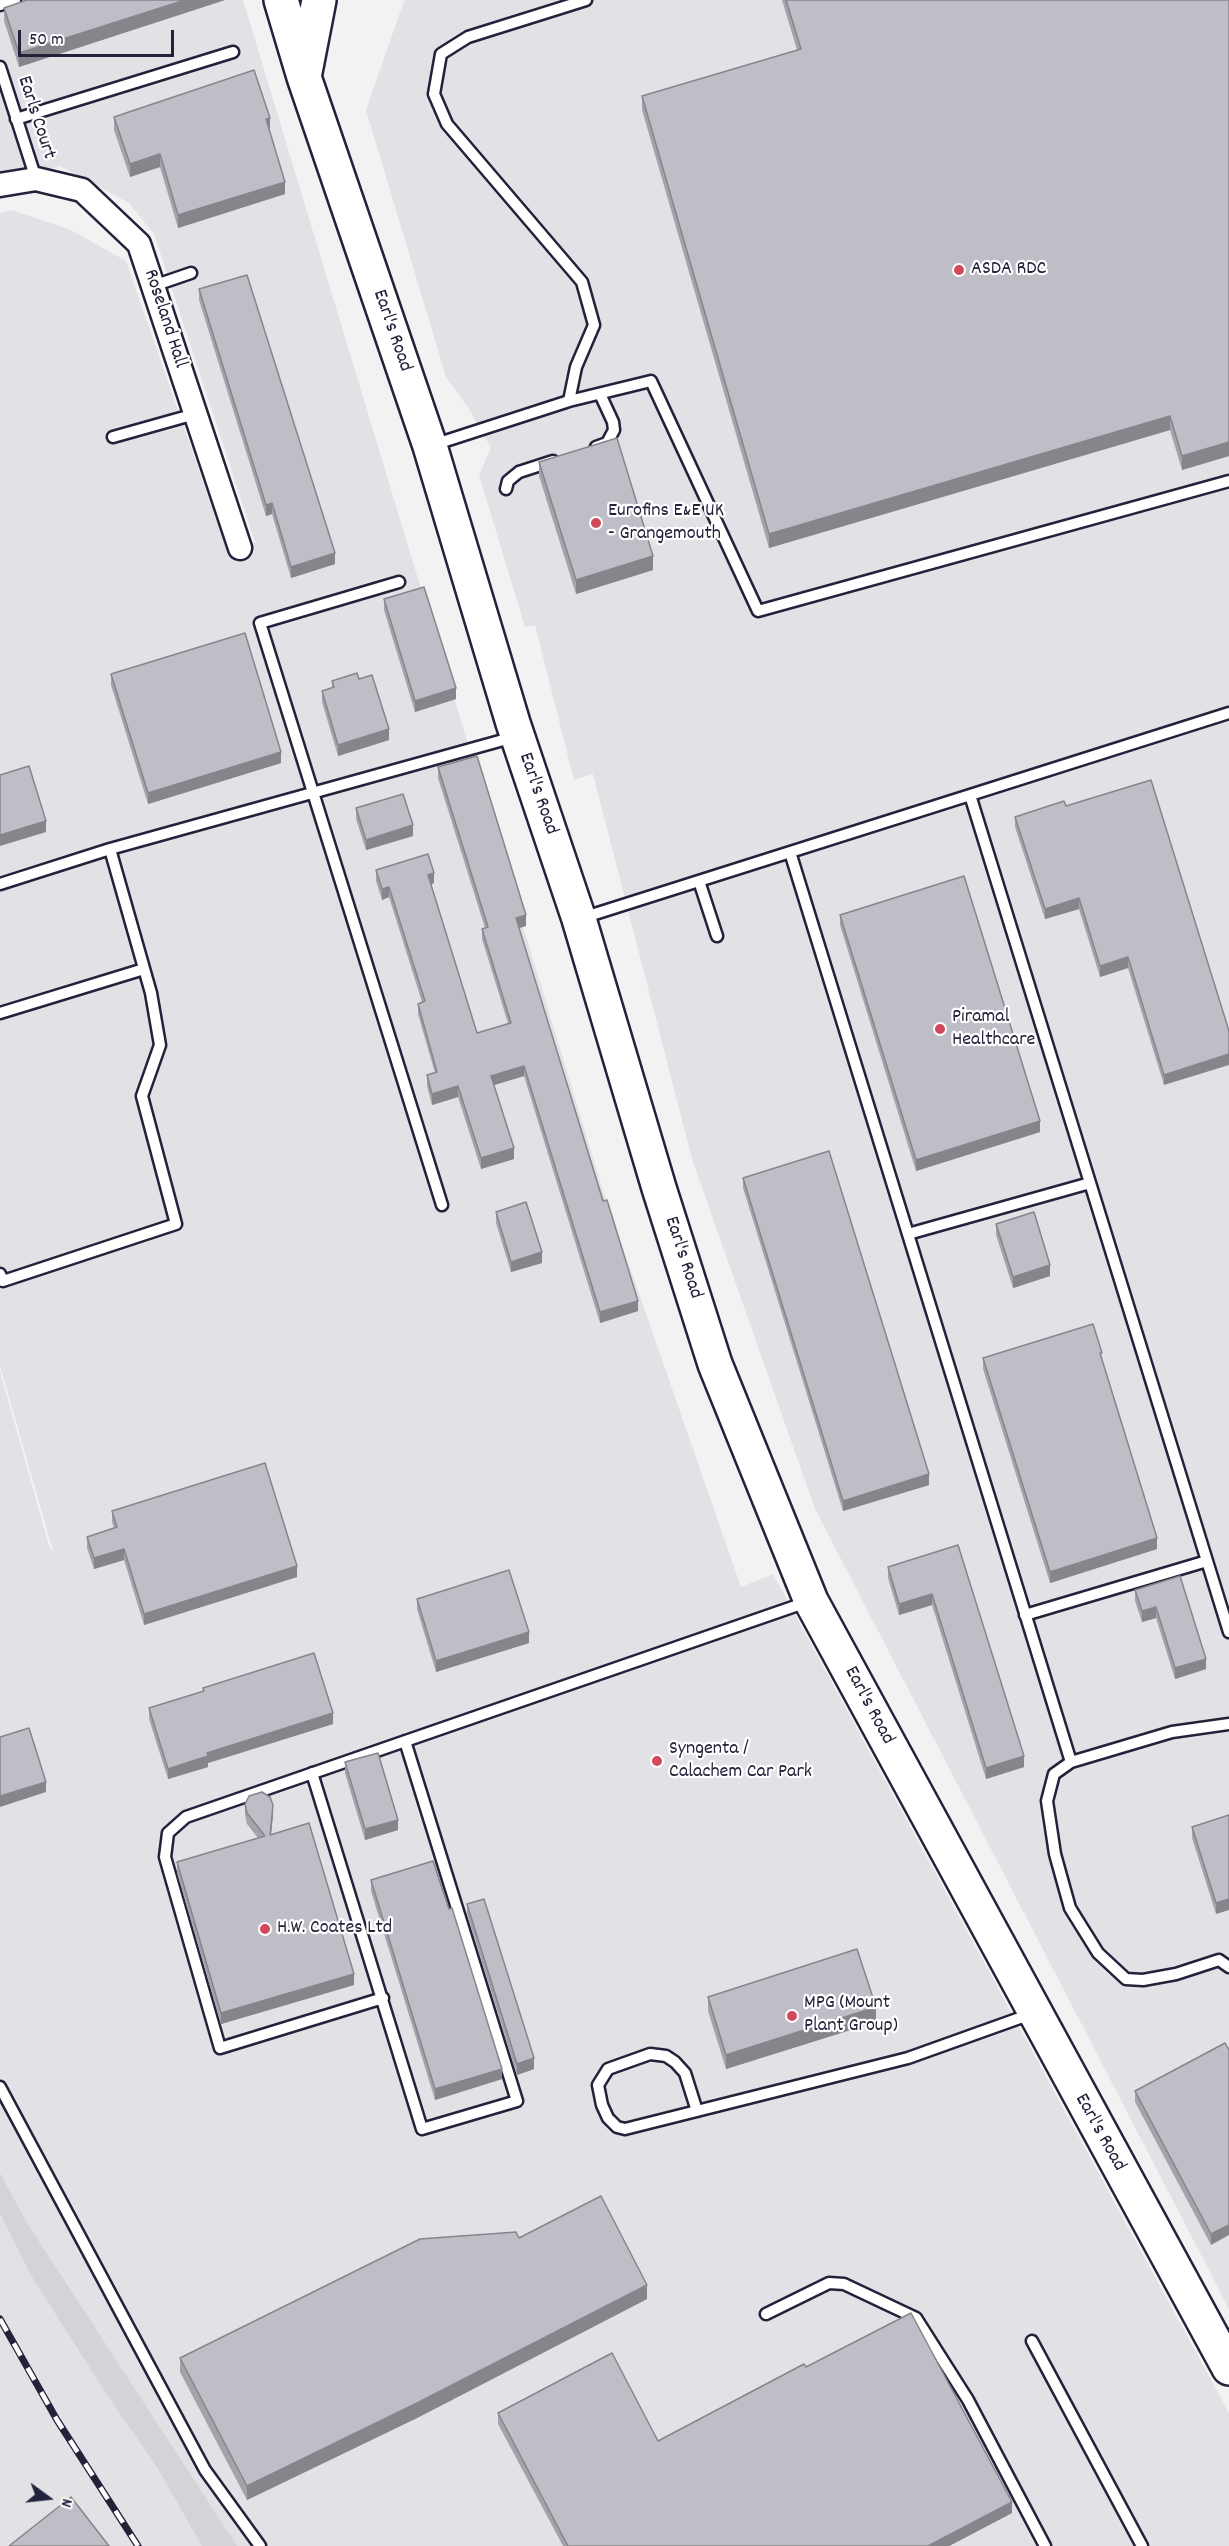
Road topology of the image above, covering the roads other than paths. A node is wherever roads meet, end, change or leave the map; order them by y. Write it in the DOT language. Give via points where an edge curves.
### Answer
graph roads {
  1 [pos="15,0"];
  2 [pos="281,0"];
  3 [pos="319,0"];
  4 [pos="586,0"];
  5 [pos="0,5"];
  6 [pos="233,52"];
  7 [pos="0,68"];
  8 [pos="304,77"];
  9 [pos="16,119"];
  10 [pos="36,179"];
  11 [pos="0,185"];
  12 [pos="191,273"];
  13 [pos="153,286"];
  14 [pos="600,393"];
  15 [pos="569,401"];
  16 [pos="195,414"];
  17 [pos="112,437"];
  18 [pos="430,446"];
  19 [pos="586,450"];
  20 [pos="565,457"];
  21 [pos="1229,482"];
  22 [pos="506,489"];
  23 [pos="240,548"];
  24 [pos="399,582"];
  25 [pos="1229,713"];
  26 [pos="517,736"];
  27 [pos="313,792"];
  28 [pos="970,795"];
  29 [pos="110,849"];
  30 [pos="790,852"];
  31 [pos="699,881"];
  32 [pos="0,884"];
  33 [pos="579,919"];
  34 [pos="717,936"];
  35 [pos="144,969"];
  36 [pos="0,1012"];
  37 [pos="1090,1183"];
  38 [pos="442,1205"];
  39 [pos="908,1234"];
  40 [pos="0,1274"];
  41 [pos="1207,1561"];
  42 [pos="811,1601"];
  43 [pos="1025,1615"];
  44 [pos="1229,1632"];
  45 [pos="1229,1724"];
  46 [pos="405,1741"];
  47 [pos="1071,1761"];
  48 [pos="312,1773"];
  49 [pos="1229,1967"];
  50 [pos="383,1998"];
  51 [pos="1034,2013"];
  52 [pos="0,2087"];
  53 [pos="697,2111"];
  54 [pos="766,2314"];
  55 [pos="1032,2341"];
  56 [pos="1229,2368"];
  57 [pos="260,2546"];
  58 [pos="1045,2546"];
  59 [pos="1142,2546"];
  1 -- 5 [label="lane"];
  2 -- 8 [label="main road, Earl's Road"];
  3 -- 8 [label="main road, Earl's Road"];
  4 -- 15 [label="lane" via="468,37 441,54 434,94 447,124 582,282 594,325 576,367"];
  6 -- 9 [label="lane"];
  7 -- 9 [label="lane, Earls Court"];
  8 -- 18 [label="main road, Earl's Road"];
  9 -- 10 [label="lane, Earls Court"];
  10 -- 11 [label="street, Roseland Hall"];
  10 -- 13 [label="street, Roseland Hall" via="82,190 139,244"];
  12 -- 13 [label="lane"];
  13 -- 16 [label="street, Roseland Hall"];
  14 -- 15 [label="lane"];
  14 -- 19 [label="lane" via="614,430 607,442"];
  14 -- 21 [label="lane" via="651,381 758,611"];
  15 -- 18 [label="lane"];
  16 -- 17 [label="lane"];
  16 -- 23 [label="street, Roseland Hall"];
  18 -- 26 [label="main road, Earl's Road"];
  20 -- 22 [label="lane" via="519,472"];
  24 -- 27 [label="lane" via="260,623"];
  25 -- 28 [label="lane"];
  26 -- 27 [label="lane"];
  26 -- 33 [label="main road, Earl's Road"];
  27 -- 29 [label="lane"];
  27 -- 38 [label="lane"];
  28 -- 30 [label="lane"];
  28 -- 37 [label="lane"];
  29 -- 32 [label="lane"];
  29 -- 35 [label="lane"];
  30 -- 31 [label="lane"];
  30 -- 39 [label="lane"];
  31 -- 33 [label="lane"];
  31 -- 34 [label="lane"];
  33 -- 42 [label="main road, Earl's Road" via="715,1364"];
  35 -- 36 [label="lane"];
  35 -- 40 [label="lane" via="160,1045 142,1096 176,1224 3,1281"];
  37 -- 39 [label="lane"];
  37 -- 41 [label="lane"];
  39 -- 43 [label="lane"];
  41 -- 43 [label="lane"];
  41 -- 44 [label="lane"];
  42 -- 46 [label="lane"];
  42 -- 51 [label="main road, Earl's Road"];
  43 -- 47 [label="lane"];
  45 -- 47 [label="lane" via="1172,1732"];
  46 -- 48 [label="lane"];
  46 -- 50 [label="lane" via="517,2101 422,2129"];
  47 -- 49 [label="lane" via="1054,1774 1047,1802 1054,1854 1071,1908 1098,1953 1126,1978 1143,1980 1219,1960"];
  48 -- 50 [label="lane"];
  48 -- 50 [label="lane" via="186,1816 168,1833 165,1857 220,2048"];
  51 -- 53 [label="lane" via="908,2058"];
  51 -- 56 [label="main road, Earl's Road"];
  52 -- 57 [label="lane" via="205,2470"];
  53 -- 53 [label="lane" via="625,2129 617,2127 602,2105 598,2085 608,2069 650,2054 666,2056 685,2073"];
  54 -- 58 [label="lane" via="829,2283 844,2284 916,2318 968,2400"];
  55 -- 59 [label="lane"];
}
